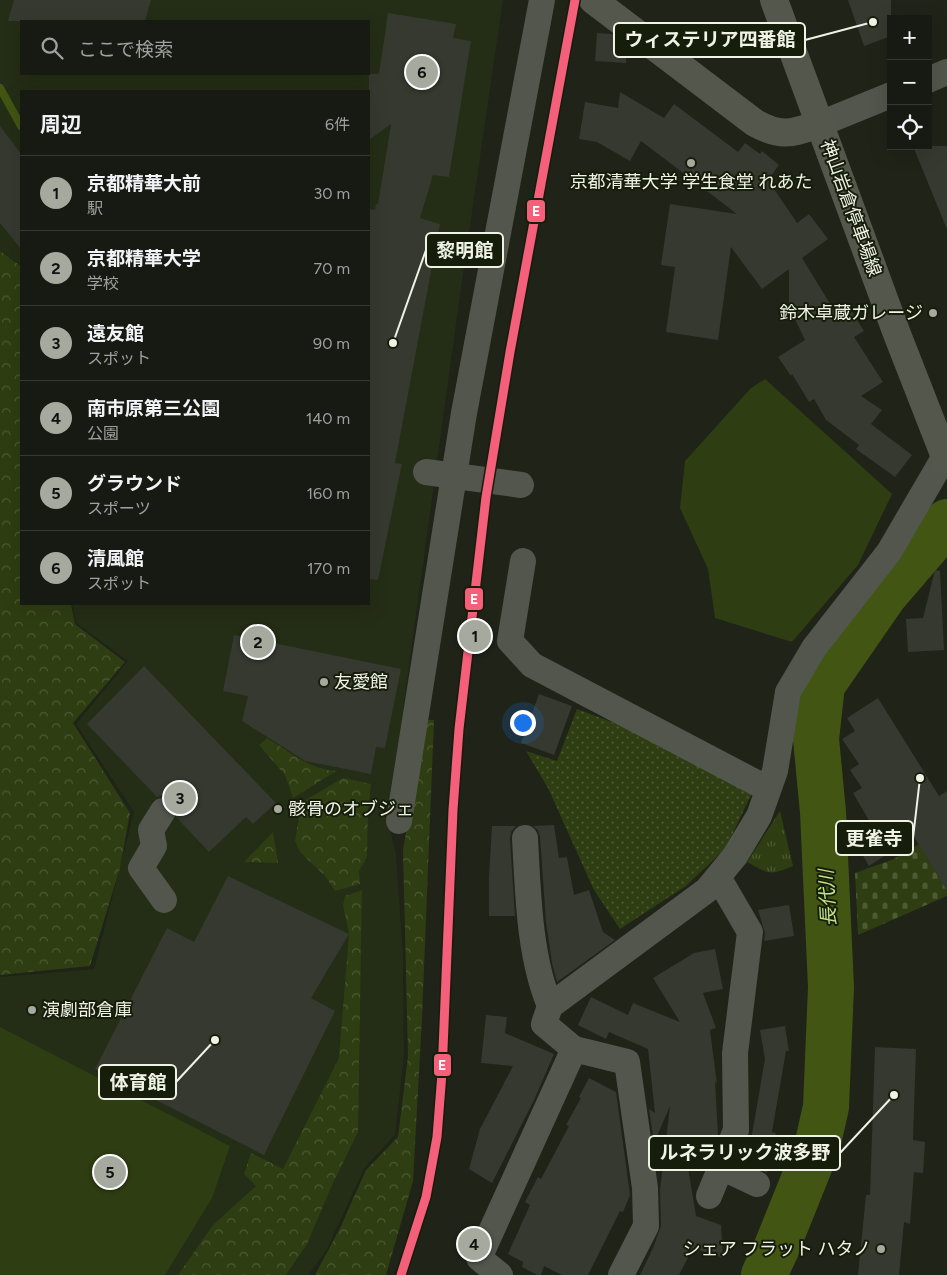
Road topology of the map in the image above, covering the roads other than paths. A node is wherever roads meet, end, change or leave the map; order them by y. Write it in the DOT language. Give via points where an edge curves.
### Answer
graph roads {
  1 [pos="542,0"];
  2 [pos="592,0"];
  3 [pos="774,0"];
  4 [pos="947,72"];
  5 [pos="932,78"];
  6 [pos="887,97"];
  7 [pos="820,124"];
  8 [pos="946,459"];
  9 [pos="426,472"];
  10 [pos="521,485"];
  11 [pos="523,561"];
  12 [pos="768,789"];
  13 [pos="163,811"];
  14 [pos="399,821"];
  15 [pos="525,838"];
  16 [pos="718,877"];
  17 [pos="164,900"];
  18 [pos="550,1006"];
  19 [pos="574,1049"];
  20 [pos="721,1167"];
  21 [pos="757,1184"];
  22 [pos="709,1196"];
  23 [pos="500,1275"];
  24 [pos="621,1275"];
  1 -- 14 [label="street" via="464,413"];
  2 -- 7 [label="main road, 神山岩倉停車場線" via="755,123 780,133 796,132"];
  3 -- 7 [label="main road"];
  4 -- 5 [label="street"];
  6 -- 7 [label="street"];
  7 -- 8 [label="main road, 神山岩倉停車場線"];
  8 -- 12 [label="street" via="889,552 814,648 788,692 775,771"];
  9 -- 10 [label="street, bridge"];
  11 -- 12 [label="street" via="510,641 532,665"];
  12 -- 16 [label="street" via="759,816"];
  13 -- 17 [label="street" via="151,830 154,846 141,868"];
  15 -- 18 [label="street" via="530,917 542,988"];
  16 -- 18 [label="street" via="707,890"];
  16 -- 20 [label="street" via="750,932 735,1053 736,1130"];
  18 -- 19 [label="street" via="544,1024"];
  19 -- 23 [label="street" via="479,1258"];
  19 -- 24 [label="street" via="628,1062 645,1188 646,1226"];
  20 -- 21 [label="street"];
  20 -- 22 [label="street"];
}
